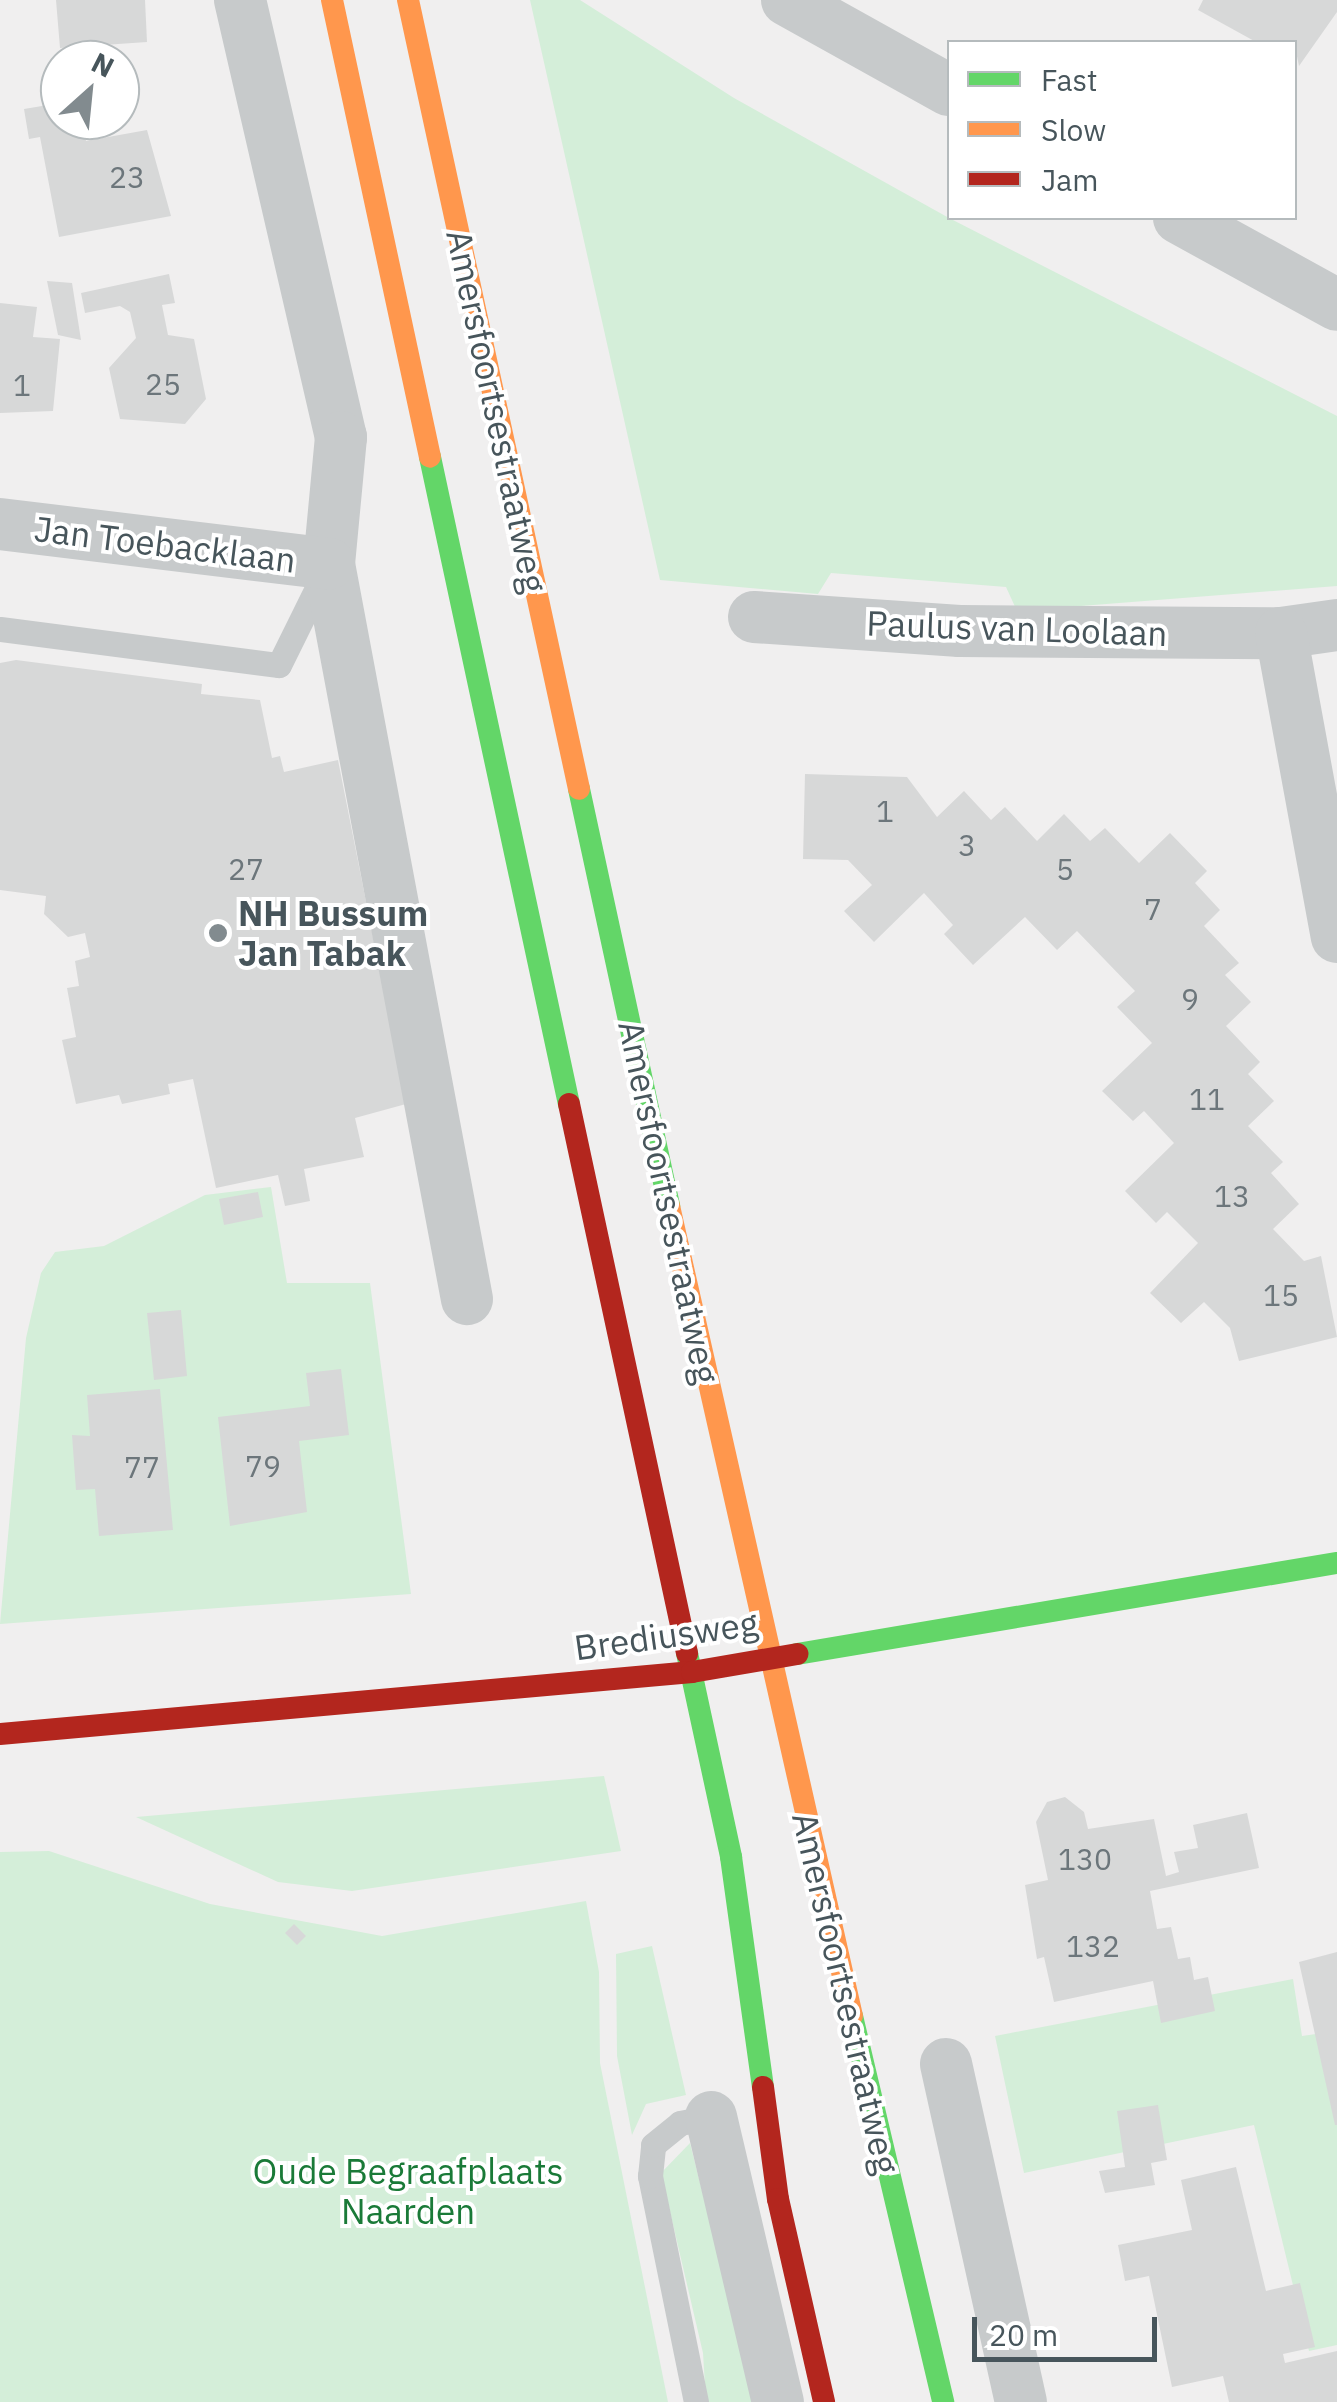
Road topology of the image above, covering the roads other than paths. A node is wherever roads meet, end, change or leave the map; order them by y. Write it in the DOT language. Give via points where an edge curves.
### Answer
graph roads {
  1 [pos="240,0"];
  2 [pos="332,0"];
  3 [pos="408,0"];
  4 [pos="787,0"];
  5 [pos="947,88"];
  6 [pos="1184,220"];
  7 [pos="1337,305"];
  8 [pos="0,524"];
  9 [pos="329,564"];
  10 [pos="754,617"];
  11 [pos="1337,625"];
  12 [pos="0,628"];
  13 [pos="1281,633"];
  14 [pos="1337,936"];
  15 [pos="466,1299"];
  16 [pos="1337,1563"];
  17 [pos="767,1656"];
  18 [pos="692,1672"];
  19 [pos="0,1734"];
  20 [pos="946,2064"];
  21 [pos="710,2118"];
  22 [pos="696,2402"];
  23 [pos="778,2402"];
  24 [pos="824,2402"];
  25 [pos="942,2402"];
  26 [pos="1021,2402"];
  1 -- 9 [label="street" via="341,437"];
  2 -- 18 [label="main road"];
  3 -- 17 [label="main road, Amersfoortsestraatweg"];
  4 -- 5 [label="street"];
  6 -- 7 [label="street"];
  8 -- 9 [label="street, Jan Toebacklaan"];
  9 -- 12 [label="lane" via="278,666"];
  9 -- 15 [label="street"];
  10 -- 13 [label="street, Paulus van Loolaan" via="960,631"];
  11 -- 13 [label="street, Paulus van Loolaan"];
  13 -- 14 [label="street"];
  16 -- 17 [label="main road, Brediusweg"];
  17 -- 18 [label="main road, Brediusweg"];
  17 -- 25 [label="main road, Amersfoortsestraatweg"];
  18 -- 19 [label="main road, Brediusweg"];
  18 -- 24 [label="main road" via="748,1945 778,2199"];
  20 -- 26 [label="street"];
  21 -- 22 [label="lane" via="680,2123 654,2145 650,2176"];
  21 -- 23 [label="street"];
}
